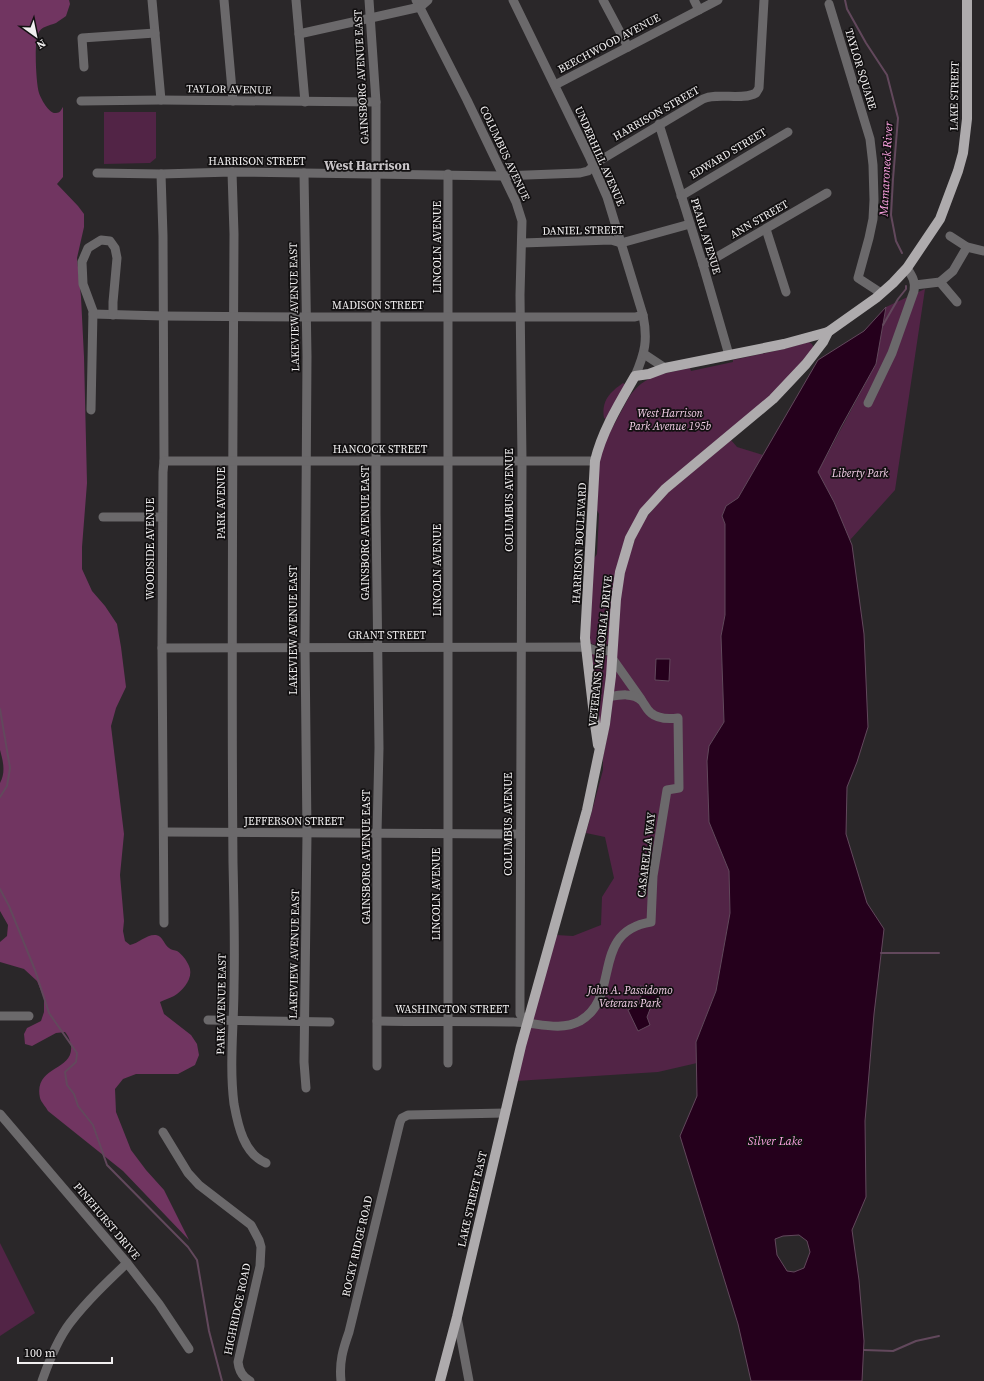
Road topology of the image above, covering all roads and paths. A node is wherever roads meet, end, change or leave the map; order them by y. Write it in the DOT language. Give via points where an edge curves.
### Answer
graph roads {
  1 [pos="152,0"];
  2 [pos="224,0"];
  3 [pos="296,0"];
  4 [pos="369,0"];
  5 [pos="428,0"];
  6 [pos="513,0"];
  7 [pos="603,0"];
  8 [pos="694,0"];
  9 [pos="718,0"];
  10 [pos="764,0"];
  11 [pos="966,0"];
  12 [pos="418,3"];
  13 [pos="829,4"];
  14 [pos="699,10"];
  15 [pos="370,18"];
  16 [pos="155,33"];
  17 [pos="299,34"];
  18 [pos="628,47"];
  19 [pos="84,67"];
  20 [pos="555,85"];
  21 [pos="161,100"];
  22 [pos="81,101"];
  23 [pos="233,101"];
  24 [pos="305,102"];
  25 [pos="376,102"];
  26 [pos="659,124"];
  27 [pos="788,132"];
  28 [pos="594,166"];
  29 [pos="232,172"];
  30 [pos="97,173"];
  31 [pos="304,173"];
  32 [pos="161,174"];
  33 [pos="377,174"];
  34 [pos="448,174"];
  35 [pos="502,176"];
  36 [pos="827,193"];
  37 [pos="681,196"];
  38 [pos="690,224"];
  39 [pos="766,229"];
  40 [pos="950,236"];
  41 [pos="622,243"];
  42 [pos="522,244"];
  43 [pos="967,247"];
  44 [pos="984,251"];
  45 [pos="703,265"];
  46 [pos="907,268"];
  47 [pos="940,282"];
  48 [pos="915,285"];
  49 [pos="786,292"];
  50 [pos="881,293"];
  51 [pos="957,302"];
  52 [pos="93,314"];
  53 [pos="113,315"];
  54 [pos="643,315"];
  55 [pos="163,316"];
  56 [pos="234,317"];
  57 [pos="306,317"];
  58 [pos="377,317"];
  59 [pos="449,317"];
  60 [pos="520,317"];
  61 [pos="828,332"];
  62 [pos="644,354"];
  63 [pos="729,355"];
  64 [pos="665,368"];
  65 [pos="636,376"];
  66 [pos="868,403"];
  67 [pos="91,410"];
  68 [pos="164,461"];
  69 [pos="233,461"];
  70 [pos="306,461"];
  71 [pos="377,461"];
  72 [pos="449,461"];
  73 [pos="522,461"];
  74 [pos="595,461"];
  75 [pos="103,517"];
  76 [pos="162,517"];
  77 [pos="305,647"];
  78 [pos="377,647"];
  79 [pos="449,647"];
  80 [pos="520,647"];
  81 [pos="586,647"];
  82 [pos="162,648"];
  83 [pos="233,648"];
  84 [pos="612,655"];
  85 [pos="609,697"];
  86 [pos="641,700"];
  87 [pos="600,750"];
  88 [pos="164,832"];
  89 [pos="233,833"];
  90 [pos="377,833"];
  91 [pos="448,833"];
  92 [pos="307,834"];
  93 [pos="520,834"];
  94 [pos="164,923"];
  95 [pos="0,1016"];
  96 [pos="30,1016"];
  97 [pos="208,1020"];
  98 [pos="233,1021"];
  99 [pos="377,1021"];
  100 [pos="305,1022"];
  101 [pos="330,1022"];
  102 [pos="448,1022"];
  103 [pos="527,1022"];
  104 [pos="448,1063"];
  105 [pos="378,1066"];
  106 [pos="306,1088"];
  107 [pos="505,1113"];
  108 [pos="0,1114"];
  109 [pos="163,1132"];
  110 [pos="266,1163"];
  111 [pos="127,1262"];
  112 [pos="457,1317"];
  113 [pos="189,1349"];
  114 [pos="42,1381"];
  115 [pos="250,1381"];
  116 [pos="341,1381"];
  117 [pos="440,1381"];
  118 [pos="469,1381"];
  1 -- 16 [label="street"];
  2 -- 23 [label="street"];
  3 -- 17 [label="street"];
  4 -- 15 [label="street, GAINSBORG AVENUE EAST"];
  5 -- 12 [label="street"];
  6 -- 20 [label="street, UNDERHILL AVENUE"];
  7 -- 18 [label="street"];
  8 -- 14 [label="street"];
  9 -- 14 [label="street, BEECHWOOD AVENUE"];
  10 -- 26 [label="street, HARRISON STREET" via="759,88 756,93 749,96 706,97"];
  11 -- 46 [label="main road, LAKE STREET" via="967,119 963,153 940,219"];
  12 -- 15 [label="street"];
  12 -- 35 [label="street, COLUMBUS AVENUE"];
  13 -- 50 [label="street, TAYLOR SQUARE" via="870,139 873,165 872,219 858,278"];
  14 -- 18 [label="street, BEECHWOOD AVENUE"];
  15 -- 17 [label="street"];
  15 -- 25 [label="street, GAINSBORG AVENUE EAST"];
  16 -- 19 [label="street" via="82,38"];
  16 -- 21 [label="street"];
  17 -- 24 [label="street"];
  18 -- 20 [label="street, BEECHWOOD AVENUE"];
  20 -- 28 [label="street, UNDERHILL AVENUE"];
  21 -- 22 [label="street, TAYLOR AVENUE"];
  21 -- 23 [label="street, TAYLOR AVENUE"];
  23 -- 24 [label="street, TAYLOR AVENUE"];
  24 -- 25 [label="street, TAYLOR AVENUE"];
  25 -- 33 [label="street, GAINSBORG AVENUE EAST"];
  26 -- 28 [label="street, HARRISON STREET"];
  26 -- 37 [label="street, PEARL AVENUE"];
  27 -- 37 [label="street, EDWARD STREET"];
  28 -- 35 [label="street, HARRISON STREET" via="580,173"];
  28 -- 41 [label="street, UNDERHILL AVENUE"];
  29 -- 31 [label="street, HARRISON STREET"];
  29 -- 32 [label="street, HARRISON STREET"];
  29 -- 56 [label="street, PARK AVENUE"];
  30 -- 32 [label="street, HARRISON STREET"];
  31 -- 33 [label="street, HARRISON STREET"];
  31 -- 57 [label="street, LAKEVIEW AVENUE EAST"];
  32 -- 55 [label="street, WOODSIDE AVENUE"];
  33 -- 34 [label="street, HARRISON STREET"];
  33 -- 58 [label="street, GAINSBORG AVENUE EAST"];
  34 -- 35 [label="street, HARRISON STREET"];
  34 -- 59 [label="street, LINCOLN AVENUE"];
  35 -- 42 [label="street, COLUMBUS AVENUE" via="520,214"];
  36 -- 39 [label="street, ANN STREET"];
  37 -- 38 [label="street, PEARL AVENUE"];
  38 -- 41 [label="street, DANIEL STREET"];
  38 -- 45 [label="street, PEARL AVENUE"];
  39 -- 45 [label="street, ANN STREET"];
  39 -- 49 [label="street"];
  40 -- 43 [label="street"];
  41 -- 42 [label="street, DANIEL STREET" via="611,240"];
  41 -- 54 [label="street, UNDERHILL AVENUE"];
  42 -- 60 [label="street, COLUMBUS AVENUE"];
  43 -- 44 [label="street"];
  43 -- 47 [label="street" via="953,271"];
  45 -- 63 [label="street, PEARL AVENUE"];
  46 -- 48 [label="street"];
  46 -- 50 [label="main road, LAKE STREET"];
  47 -- 48 [label="street"];
  47 -- 51 [label="street"];
  48 -- 66 [label="street" via="892,353"];
  50 -- 61 [label="main road, LAKE STREET"];
  52 -- 53 [label="street, MADISON STREET"];
  52 -- 53 [label="street" via="83,284 82,262 88,248 101,240 106,240 115,248 117,258"];
  52 -- 67 [label="street"];
  53 -- 55 [label="street, MADISON STREET"];
  54 -- 60 [label="street, MADISON STREET"];
  54 -- 62 [label="street, UNDERHILL AVENUE" via="646,333"];
  55 -- 56 [label="street, MADISON STREET"];
  55 -- 68 [label="street, WOODSIDE AVENUE"];
  56 -- 57 [label="street, MADISON STREET"];
  56 -- 69 [label="street, PARK AVENUE"];
  57 -- 58 [label="street, MADISON STREET"];
  57 -- 70 [label="street, LAKEVIEW AVENUE EAST"];
  58 -- 59 [label="street, MADISON STREET"];
  58 -- 71 [label="street, GAINSBORG AVENUE EAST"];
  59 -- 60 [label="street, MADISON STREET"];
  59 -- 72 [label="street, LINCOLN AVENUE"];
  60 -- 73 [label="street, COLUMBUS AVENUE"];
  61 -- 63 [label="main road"];
  61 -- 84 [label="main road, VETERANS MEMORIAL DRIVE" via="806,364 786,386 747,422 680,475 644,512 630,538 620,572"];
  62 -- 64 [label="street"];
  62 -- 65 [label="street, UNDERHILL AVENUE"];
  63 -- 64 [label="main road"];
  64 -- 65 [label="main road"];
  65 -- 74 [label="main road, HARRISON BOULEVARD" via="599,445"];
  68 -- 69 [label="street, HANCOCK STREET"];
  68 -- 76 [label="street, WOODSIDE AVENUE"];
  69 -- 70 [label="street, HANCOCK STREET"];
  69 -- 83 [label="street, PARK AVENUE"];
  70 -- 71 [label="street, HANCOCK STREET"];
  70 -- 77 [label="street, LAKEVIEW AVENUE EAST"];
  71 -- 72 [label="street, HANCOCK STREET"];
  71 -- 78 [label="street, GAINSBORG AVENUE EAST"];
  72 -- 73 [label="street, HANCOCK STREET"];
  72 -- 79 [label="street, LINCOLN AVENUE"];
  73 -- 74 [label="street, HANCOCK STREET"];
  73 -- 80 [label="street, COLUMBUS AVENUE"];
  74 -- 81 [label="main road, HARRISON BOULEVARD"];
  75 -- 76 [label="street"];
  76 -- 82 [label="street, WOODSIDE AVENUE"];
  77 -- 78 [label="street, GRANT STREET"];
  77 -- 83 [label="street, GRANT STREET"];
  77 -- 92 [label="street, LAKEVIEW AVENUE EAST"];
  78 -- 79 [label="street, GRANT STREET"];
  78 -- 90 [label="street, GAINSBORG AVENUE EAST"];
  79 -- 80 [label="street, GRANT STREET"];
  79 -- 91 [label="street, LINCOLN AVENUE"];
  80 -- 81 [label="street, GRANT STREET"];
  80 -- 93 [label="street, COLUMBUS AVENUE"];
  81 -- 84 [label="street, GRANT STREET"];
  81 -- 87 [label="main road, HARRISON BOULEVARD"];
  82 -- 83 [label="street, GRANT STREET"];
  82 -- 88 [label="street, WOODSIDE AVENUE"];
  83 -- 89 [label="street, PARK AVENUE"];
  84 -- 85 [label="main road, VETERANS MEMORIAL DRIVE"];
  84 -- 86 [label="street"];
  85 -- 86 [label="street" via="626,694"];
  85 -- 87 [label="main road, VETERANS MEMORIAL DRIVE"];
  86 -- 103 [label="street, CASARELLA WAY" via="646,709 656,716 678,718 679,788 667,790 653,876 651,922 629,929 619,939 612,949 598,1001 592,1011 580,1021 552,1027"];
  87 -- 103 [label="main road, VETERANS MEMORIAL DRIVE" via="587,810"];
  88 -- 89 [label="street, JEFFERSON STREET"];
  88 -- 94 [label="street, WOODSIDE AVENUE"];
  89 -- 92 [label="street, JEFFERSON STREET"];
  89 -- 98 [label="street, PARK AVENUE EAST"];
  90 -- 91 [label="street, JEFFERSON STREET"];
  90 -- 92 [label="street, JEFFERSON STREET"];
  90 -- 99 [label="street, GAINSBORG AVENUE EAST"];
  91 -- 93 [label="street, JEFFERSON STREET"];
  91 -- 102 [label="street, LINCOLN AVENUE"];
  92 -- 100 [label="street, LAKEVIEW AVENUE EAST"];
  93 -- 103 [label="street, COLUMBUS AVENUE" via="520,1014"];
  95 -- 96 [label="street"];
  97 -- 98 [label="street"];
  98 -- 100 [label="street"];
  98 -- 110 [label="street, PARK AVENUE EAST" via="233,1094 236,1116 249,1151"];
  99 -- 102 [label="street, WASHINGTON STREET"];
  99 -- 105 [label="street, GAINSBORG AVENUE EAST"];
  100 -- 101 [label="street"];
  100 -- 106 [label="street, LAKEVIEW AVENUE EAST"];
  102 -- 103 [label="street, WASHINGTON STREET"];
  102 -- 104 [label="street, LINCOLN AVENUE"];
  103 -- 107 [label="main road, LAKE STREET EAST"];
  107 -- 112 [label="main road, LAKE STREET EAST"];
  107 -- 116 [label="street, ROCKY RIDGE ROAD" via="408,1115 402,1118 344,1348 340,1367"];
  108 -- 111 [label="street, PINEHURST DRIVE"];
  109 -- 115 [label="street, HIGHRIDGE ROAD" via="198,1185 251,1225 259,1240 260,1266 238,1362 244,1378"];
  111 -- 113 [label="street, PINEHURST DRIVE"];
  111 -- 114 [label="street" via="90,1298 69,1324"];
  112 -- 117 [label="main road, LAKE STREET EAST"];
  112 -- 118 [label="street"];
}
